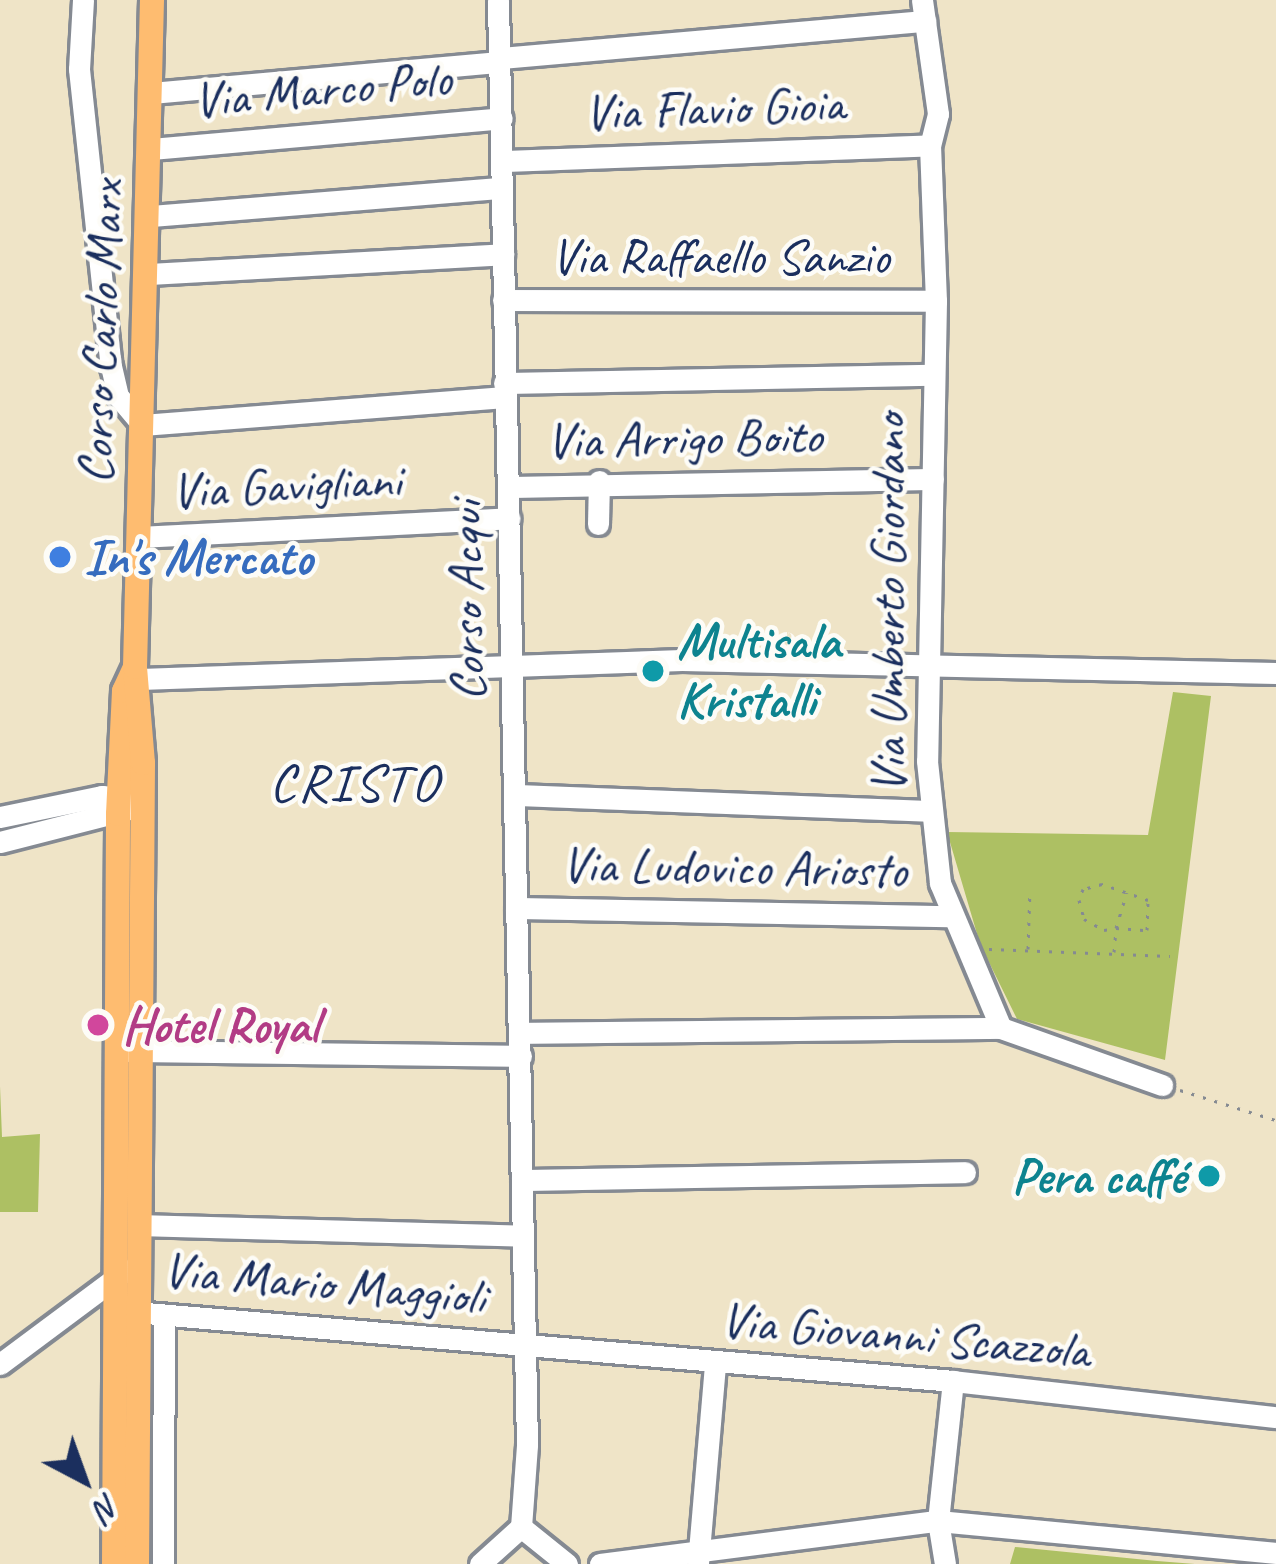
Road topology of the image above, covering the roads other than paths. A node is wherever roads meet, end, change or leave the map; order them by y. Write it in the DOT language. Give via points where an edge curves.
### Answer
graph roads {
  1 [pos="83,0"];
  2 [pos="152,0"];
  3 [pos="498,0"];
  4 [pos="924,10"];
  5 [pos="500,60"];
  6 [pos="151,93"];
  7 [pos="502,118"];
  8 [pos="930,145"];
  9 [pos="151,149"];
  10 [pos="502,161"];
  11 [pos="502,188"];
  12 [pos="151,216"];
  13 [pos="503,254"];
  14 [pos="148,274"];
  15 [pos="503,300"];
  16 [pos="936,301"];
  17 [pos="934,375"];
  18 [pos="504,390"];
  19 [pos="142,425"];
  20 [pos="933,479"];
  21 [pos="599,481"];
  22 [pos="508,487"];
  23 [pos="510,518"];
  24 [pos="598,524"];
  25 [pos="139,537"];
  26 [pos="513,662"];
  27 [pos="927,667"];
  28 [pos="137,673"];
  29 [pos="1276,673"];
  30 [pos="515,795"];
  31 [pos="126,804"];
  32 [pos="931,811"];
  33 [pos="0,817"];
  34 [pos="0,842"];
  35 [pos="516,908"];
  36 [pos="951,916"];
  37 [pos="1000,1028"];
  38 [pos="520,1045"];
  39 [pos="116,1051"];
  40 [pos="142,1051"];
  41 [pos="1162,1084"];
  42 [pos="965,1172"];
  43 [pos="522,1180"];
  44 [pos="139,1225"];
  45 [pos="523,1236"];
  46 [pos="127,1270"];
  47 [pos="139,1313"];
  48 [pos="525,1344"];
  49 [pos="716,1363"];
  50 [pos="0,1364"];
  51 [pos="952,1381"];
  52 [pos="1276,1417"];
  53 [pos="938,1521"];
  54 [pos="521,1527"];
  55 [pos="1276,1553"];
  56 [pos="698,1558"];
  57 [pos="114,1564"];
  58 [pos="137,1564"];
  59 [pos="163,1564"];
  60 [pos="480,1564"];
  61 [pos="567,1564"];
  62 [pos="600,1564"];
  63 [pos="945,1564"];
  1 -- 19 [label="street" via="79,69 111,366 118,396"];
  2 -- 6 [label="main road, Corso Carlo Marx"];
  3 -- 5 [label="street, Corso Acqui"];
  4 -- 5 [label="street"];
  4 -- 8 [label="street, Via Umberto Giordano" via="938,114"];
  5 -- 6 [label="street"];
  5 -- 7 [label="street, Corso Acqui"];
  6 -- 9 [label="main road, Corso Carlo Marx"];
  7 -- 9 [label="street, Via Marco Polo"];
  7 -- 10 [label="street, Corso Acqui"];
  8 -- 10 [label="street, Via Flavio Gioia"];
  8 -- 16 [label="street, Via Umberto Giordano"];
  9 -- 12 [label="main road, Corso Carlo Marx"];
  10 -- 11 [label="street, Corso Acqui"];
  11 -- 12 [label="street"];
  11 -- 13 [label="street, Corso Acqui"];
  12 -- 14 [label="main road, Corso Carlo Marx"];
  13 -- 14 [label="street"];
  13 -- 15 [label="street, Corso Acqui"];
  14 -- 19 [label="main road, Corso Carlo Marx"];
  15 -- 16 [label="street, Via Raffaello Sanzio"];
  15 -- 18 [label="street, Corso Acqui"];
  16 -- 17 [label="street, Via Umberto Giordano"];
  17 -- 18 [label="street"];
  17 -- 20 [label="street, Via Umberto Giordano"];
  18 -- 19 [label="street"];
  18 -- 22 [label="street, Corso Acqui"];
  19 -- 25 [label="main road, Corso Carlo Marx"];
  20 -- 21 [label="street, Via Arrigo Boito"];
  20 -- 27 [label="street, Via Umberto Giordano"];
  21 -- 22 [label="street, Via Arrigo Boito"];
  21 -- 24 [label="street"];
  22 -- 23 [label="street, Corso Acqui"];
  23 -- 25 [label="street, Via Gavigliani"];
  23 -- 26 [label="street, Corso Acqui"];
  25 -- 28 [label="main road, Corso Carlo Marx"];
  26 -- 27 [label="street"];
  26 -- 28 [label="street"];
  26 -- 30 [label="street, Corso Acqui"];
  27 -- 29 [label="street"];
  27 -- 32 [label="street, Via Umberto Giordano"];
  28 -- 31 [label="main road, Corso Carlo Marx"];
  30 -- 32 [label="street"];
  30 -- 35 [label="street, Corso Acqui"];
  31 -- 33 [label="street"];
  31 -- 34 [label="street"];
  31 -- 39 [label="main road, Corso Carlo Marx"];
  31 -- 40 [label="main road, Corso Carlo Marx"];
  32 -- 36 [label="street, Via Umberto Giordano"];
  35 -- 36 [label="street, Via Ludovico Ariosto"];
  35 -- 38 [label="street, Corso Acqui"];
  36 -- 37 [label="street, Via Umberto Giordano"];
  37 -- 38 [label="street"];
  37 -- 41 [label="street"];
  38 -- 40 [label="street"];
  38 -- 43 [label="street, Corso Acqui"];
  39 -- 40 [label="street"];
  39 -- 46 [label="main road, Corso Carlo Marx"];
  40 -- 44 [label="main road, Corso Carlo Marx"];
  42 -- 43 [label="street"];
  43 -- 45 [label="street, Corso Acqui"];
  44 -- 45 [label="street"];
  44 -- 46 [label="main road, Corso Carlo Marx"];
  45 -- 48 [label="street, Corso Acqui"];
  46 -- 47 [label="main road"];
  46 -- 50 [label="street, Via Mario Maggioli"];
  47 -- 48 [label="street, Via Mario Maggioli"];
  47 -- 57 [label="main road"];
  47 -- 58 [label="main road"];
  47 -- 59 [label="street"];
  48 -- 49 [label="street, Via Giovanni Scazzola"];
  48 -- 54 [label="street, Corso Acqui"];
  49 -- 51 [label="street, Via Giovanni Scazzola"];
  49 -- 56 [label="street"];
  51 -- 52 [label="street, Via Giovanni Scazzola"];
  51 -- 53 [label="street"];
  53 -- 55 [label="street"];
  53 -- 56 [label="street"];
  53 -- 63 [label="street"];
  54 -- 60 [label="street"];
  54 -- 61 [label="street"];
  56 -- 62 [label="street"];
}
